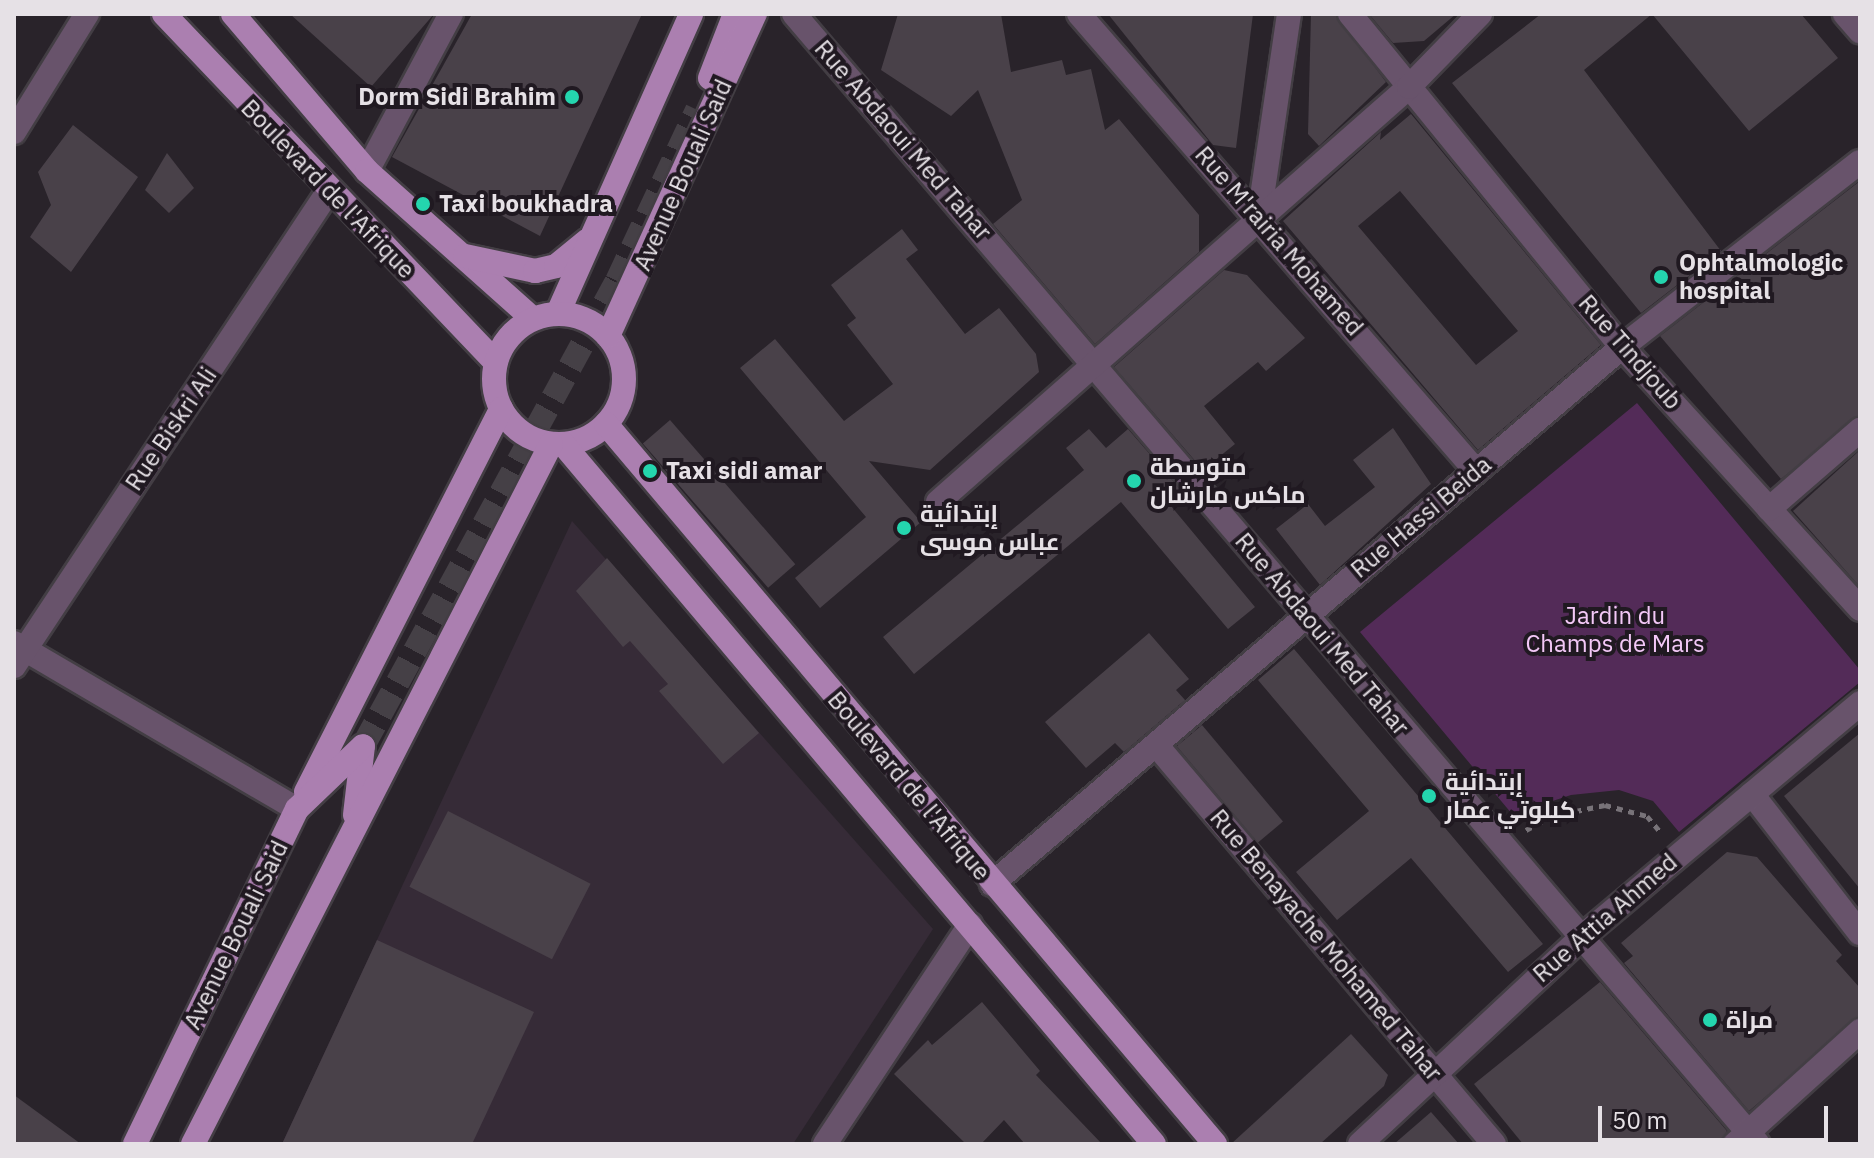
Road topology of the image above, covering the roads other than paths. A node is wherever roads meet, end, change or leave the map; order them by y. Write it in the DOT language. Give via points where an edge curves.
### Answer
graph roads {
  1 [pos="87,14"];
  2 [pos="164,14"];
  3 [pos="233,14"];
  4 [pos="451,14"];
  5 [pos="691,14"];
  6 [pos="735,14"];
  7 [pos="755,14"];
  8 [pos="794,14"];
  9 [pos="1079,14"];
  10 [pos="1289,14"];
  11 [pos="1350,14"];
  12 [pos="1480,14"];
  13 [pos="1845,14"];
  14 [pos="1860,31"];
  15 [pos="1409,87"];
  16 [pos="697,110"];
  17 [pos="14,132"];
  18 [pos="1860,162"];
  19 [pos="367,171"];
  20 [pos="328,192"];
  21 [pos="1259,217"];
  22 [pos="593,236"];
  23 [pos="462,255"];
  24 [pos="558,313"];
  25 [pos="533,319"];
  26 [pos="608,336"];
  27 [pos="1622,347"];
  28 [pos="495,362"];
  29 [pos="1096,363"];
  30 [pos="501,409"];
  31 [pos="606,424"];
  32 [pos="1860,430"];
  33 [pos="557,444"];
  34 [pos="1476,471"];
  35 [pos="938,502"];
  36 [pos="1769,509"];
  37 [pos="1860,609"];
  38 [pos="1305,616"];
  39 [pos="17,653"];
  40 [pos="1860,703"];
  41 [pos="1158,747"];
  42 [pos="1752,794"];
  43 [pos="297,809"];
  44 [pos="353,830"];
  45 [pos="992,884"];
  46 [pos="970,925"];
  47 [pos="1860,933"];
  48 [pos="1584,935"];
  49 [pos="1860,1031"];
  50 [pos="1432,1071"];
  51 [pos="1747,1140"];
  52 [pos="135,1144"];
  53 [pos="193,1144"];
  54 [pos="825,1144"];
  55 [pos="1154,1144"];
  56 [pos="1215,1144"];
  57 [pos="1360,1144"];
  58 [pos="1494,1144"];
  1 -- 17 [label="street"];
  2 -- 20 [label="main road, Boulevard de l'Afrique"];
  3 -- 19 [label="main road, Boulevard de l'Afrique"];
  4 -- 19 [label="street"];
  5 -- 22 [label="main road"];
  6 -- 16 [label="main road, Avenue Bouali Said"];
  7 -- 26 [label="main road, Avenue Bouali Said"];
  8 -- 29 [label="street, Rue Abdaoui Med Tahar"];
  9 -- 21 [label="street, Rue M'rairia Mohamed"];
  10 -- 21 [label="street"];
  11 -- 15 [label="street, Rue Tindjoub"];
  12 -- 15 [label="street"];
  13 -- 14 [label="street"];
  15 -- 21 [label="street"];
  15 -- 27 [label="street, Rue Tindjoub"];
  18 -- 27 [label="street, Rue Hassi Beida"];
  19 -- 23 [label="main road, Boulevard de l'Afrique"];
  20 -- 28 [label="main road, Boulevard de l'Afrique"];
  20 -- 39 [label="street, Rue Biskri Ali"];
  21 -- 29 [label="street"];
  21 -- 34 [label="street, Rue M'rairia Mohamed"];
  22 -- 23 [label="main road" via="556,266 535,271"];
  22 -- 24 [label="main road"];
  23 -- 25 [label="main road, Boulevard de l'Afrique"];
  24 -- 25 [label="main road"];
  24 -- 26 [label="main road" via="577,315"];
  25 -- 28 [label="main road" via="516,329"];
  26 -- 31 [label="main road" via="625,381"];
  27 -- 34 [label="street, Rue Hassi Beida"];
  27 -- 36 [label="street, Rue Tindjoub"];
  28 -- 30 [label="main road"];
  29 -- 35 [label="street"];
  29 -- 38 [label="street, Rue Abdaoui Med Tahar"];
  30 -- 33 [label="main road" via="521,432"];
  30 -- 43 [label="main road"];
  31 -- 33 [label="main road"];
  31 -- 45 [label="main road, Boulevard de l'Afrique"];
  32 -- 36 [label="street"];
  33 -- 44 [label="main road"];
  33 -- 46 [label="main road, Boulevard de l'Afrique"];
  34 -- 38 [label="street, Rue Hassi Beida"];
  36 -- 37 [label="street, Rue Tindjoub"];
  38 -- 41 [label="street, Rue Hassi Beida"];
  38 -- 48 [label="street, Rue Abdaoui Med Tahar"];
  39 -- 43 [label="street"];
  40 -- 42 [label="street, Rue Attia Ahmed"];
  41 -- 45 [label="street, Rue Hassi Beida"];
  41 -- 50 [label="street, Rue Benayache Mohamed Tahar"];
  42 -- 47 [label="street"];
  42 -- 48 [label="street, Rue Attia Ahmed"];
  43 -- 44 [label="main road, Avenue Bouali Said" via="363,746"];
  43 -- 52 [label="main road, Avenue Bouali Said"];
  44 -- 53 [label="main road"];
  45 -- 56 [label="main road, Boulevard de l'Afrique"];
  46 -- 54 [label="street"];
  46 -- 55 [label="main road, Boulevard de l'Afrique"];
  48 -- 50 [label="street, Rue Attia Ahmed"];
  48 -- 51 [label="street, Rue Abdaoui Med Tahar"];
  49 -- 51 [label="street"];
  50 -- 57 [label="street, Rue Attia Ahmed"];
  50 -- 58 [label="street, Rue Benayache Mohamed Tahar"];
}
